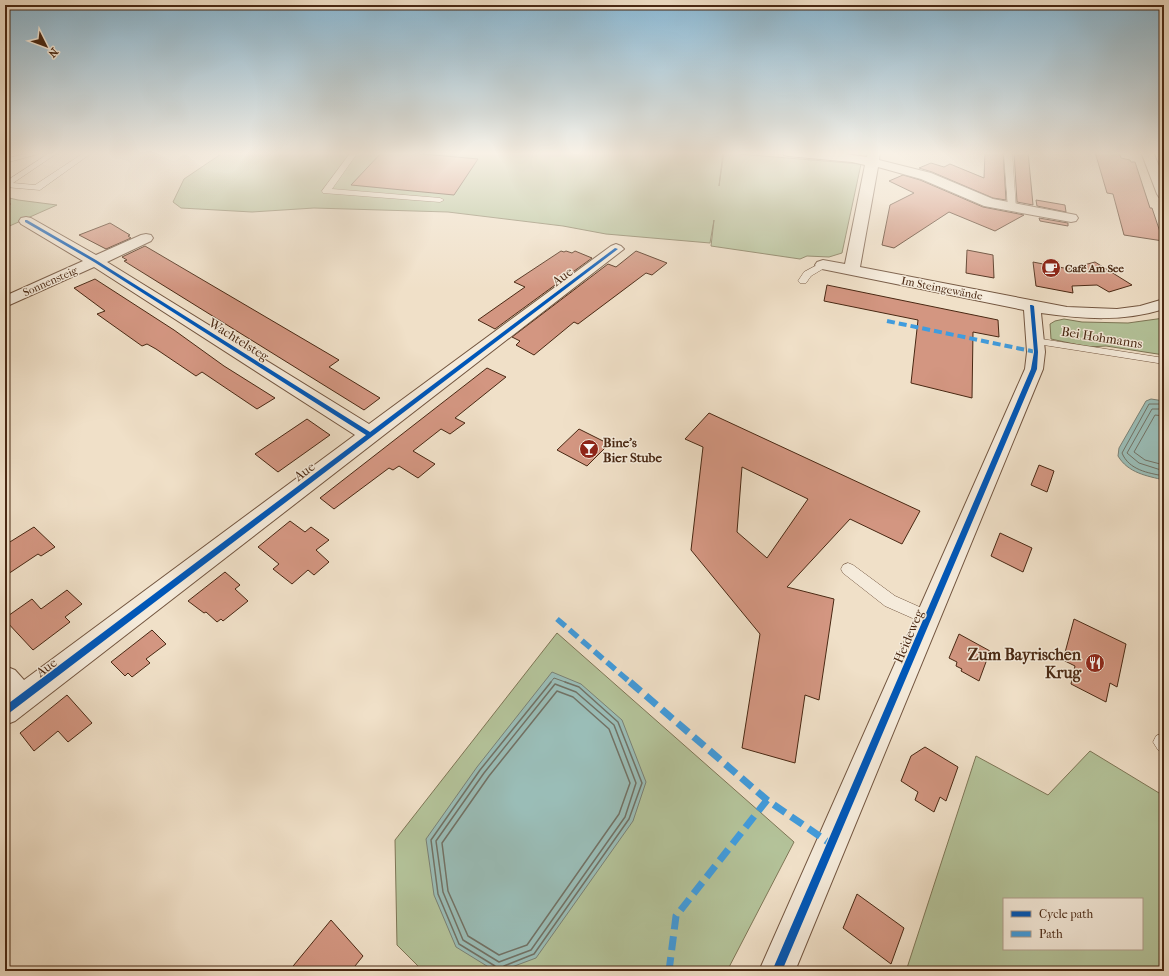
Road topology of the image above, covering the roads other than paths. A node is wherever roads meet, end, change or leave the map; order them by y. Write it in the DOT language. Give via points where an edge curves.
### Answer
graph roads {
  1 [pos="409,198"];
  2 [pos="865,198"];
  3 [pos="973,198"];
  4 [pos="1011,198"];
  5 [pos="440,200"];
  6 [pos="1012,208"];
  7 [pos="1071,218"];
  8 [pos="26,221"];
  9 [pos="146,238"];
  10 [pos="616,249"];
  11 [pos="95,261"];
  12 [pos="823,265"];
  13 [pos="852,270"];
  14 [pos="803,282"];
  15 [pos="5,302"];
  16 [pos="1164,304"];
  17 [pos="1032,306"];
  18 [pos="1035,341"];
  19 [pos="1164,361"];
  20 [pos="371,434"];
  21 [pos="848,570"];
  22 [pos="928,618"];
  23 [pos="11,696"];
  24 [pos="777,971"];
  1 -- 5 [label="lane"];
  2 -- 13 [label="street"];
  3 -- 6 [label="street"];
  4 -- 6 [label="lane"];
  6 -- 7 [label="street"];
  8 -- 11 [label="street, Sonnensteig"];
  9 -- 11 [label="street, Sonnensteig"];
  10 -- 20 [label="street, Aue"];
  11 -- 15 [label="street, Sonnensteig"];
  11 -- 20 [label="street, Wachtelsteg"];
  12 -- 13 [label="street, Im Steingewände"];
  12 -- 14 [label="lane" via="807,274"];
  13 -- 17 [label="street, Im Steingewände"];
  16 -- 17 [label="street, Im Steingewände" via="1142,310 1098,314"];
  17 -- 18 [label="street, Heideweg"];
  18 -- 19 [label="lane, Bei Hohmanns"];
  18 -- 22 [label="street, Heideweg" via="1035,364 1028,386"];
  20 -- 23 [label="street, Aue"];
  21 -- 22 [label="lane" via="890,601"];
  22 -- 24 [label="street, Heideweg"];
}
